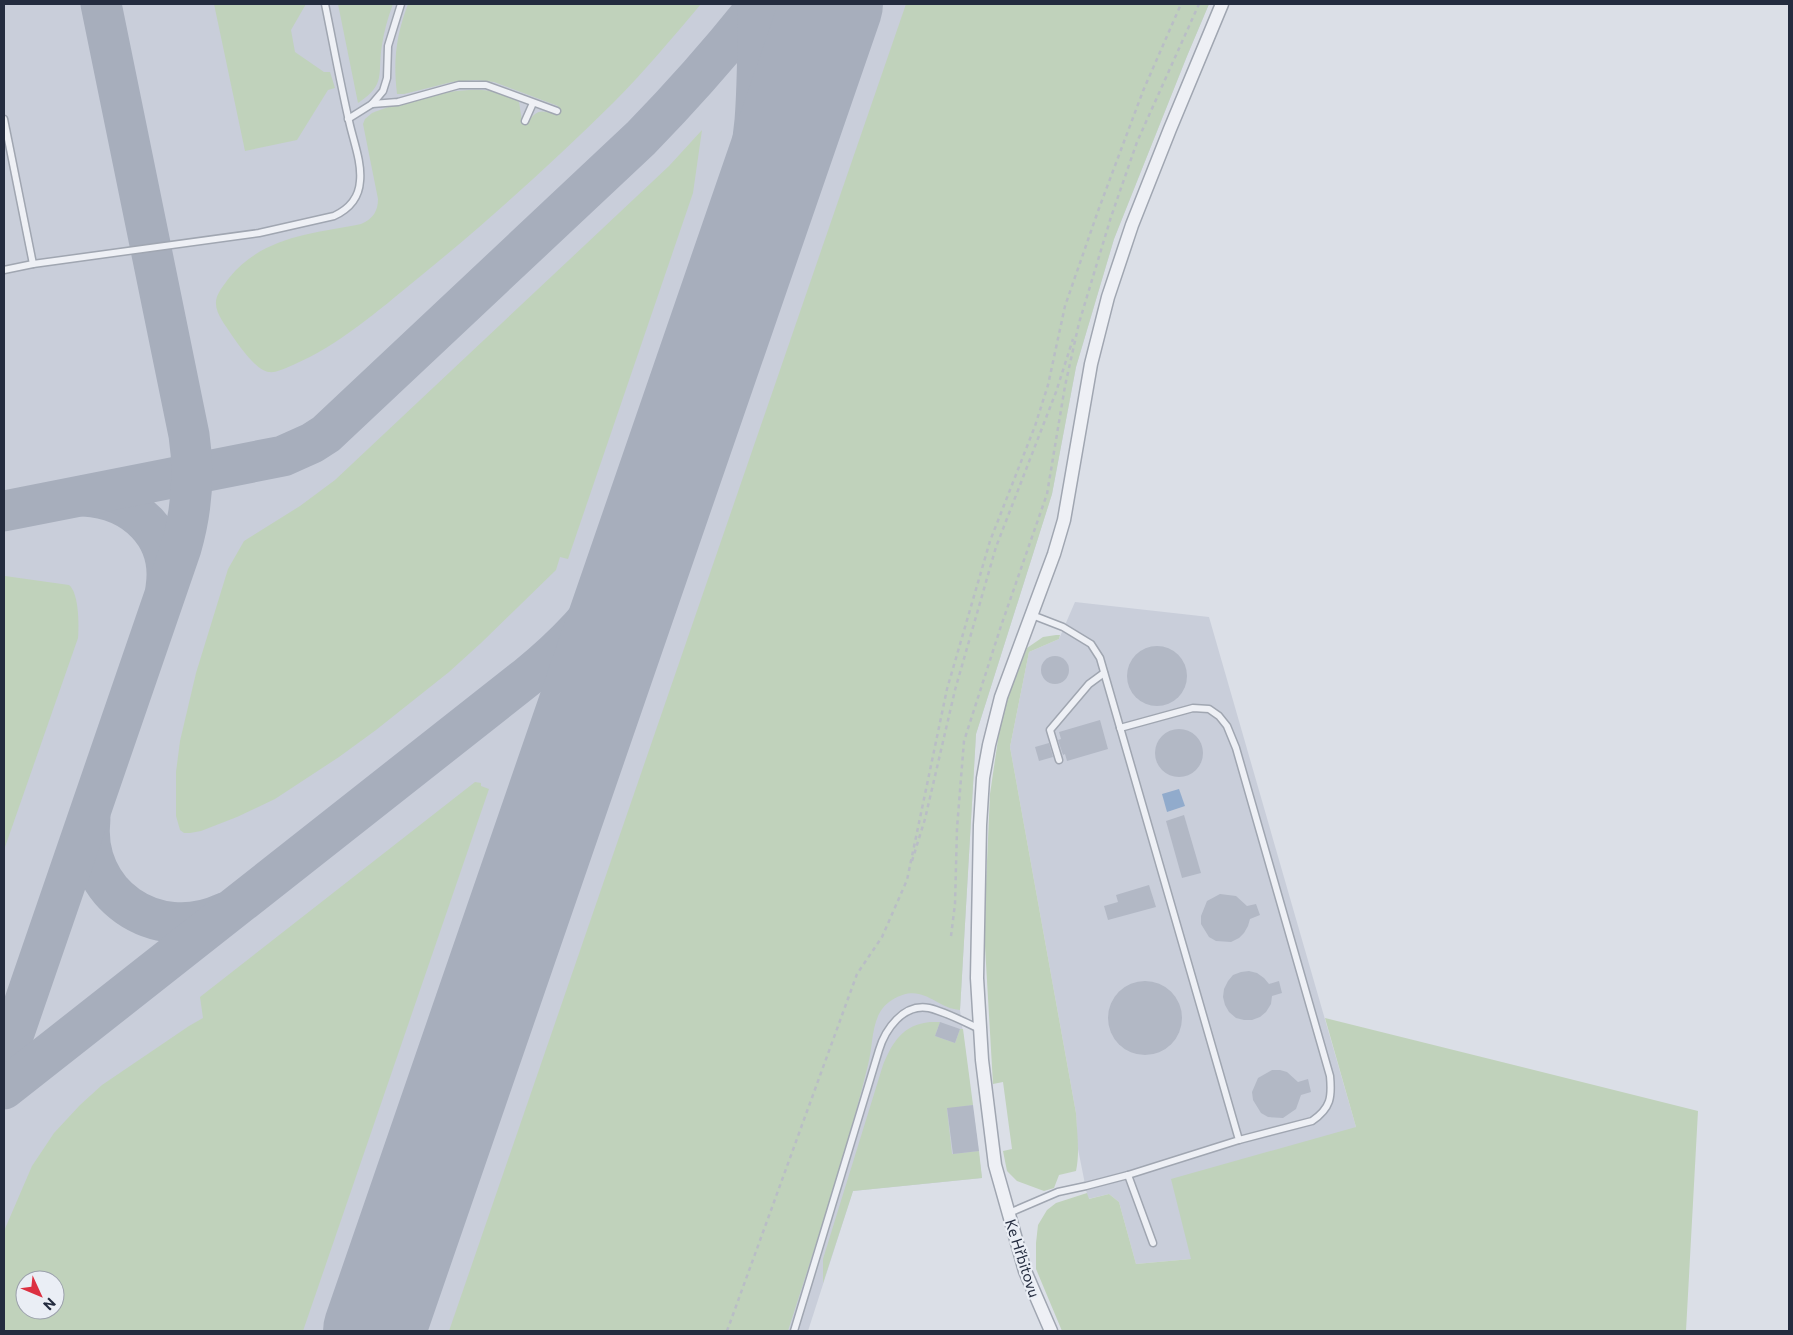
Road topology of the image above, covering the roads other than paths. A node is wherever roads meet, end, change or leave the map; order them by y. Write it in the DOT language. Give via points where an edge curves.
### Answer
graph roads {
  1 [pos="325,4"];
  2 [pos="401,4"];
  3 [pos="1222,4"];
  4 [pos="533,103"];
  5 [pos="372,104"];
  6 [pos="557,111"];
  7 [pos="4,119"];
  8 [pos="348,119"];
  9 [pos="526,121"];
  10 [pos="33,264"];
  11 [pos="4,270"];
  12 [pos="1032,615"];
  13 [pos="1104,672"];
  14 [pos="1120,728"];
  15 [pos="1058,760"];
  16 [pos="980,1029"];
  17 [pos="1239,1140"];
  18 [pos="1128,1175"];
  19 [pos="1009,1213"];
  20 [pos="1153,1243"];
  21 [pos="794,1331"];
  22 [pos="1051,1331"];
  1 -- 8 [label="lane"];
  2 -- 5 [label="lane" via="388,46 386,85"];
  3 -- 12 [label="street, Ke Hřbitovu" via="1173,120 1111,288 1091,364 1064,520"];
  4 -- 5 [label="lane" via="486,86 474,85 398,102"];
  4 -- 6 [label="lane"];
  4 -- 9 [label="lane"];
  5 -- 8 [label="lane"];
  7 -- 10 [label="lane"];
  8 -- 10 [label="lane" via="360,181 355,200 334,216 259,233"];
  10 -- 11 [label="lane"];
  12 -- 13 [label="lane" via="1063,627 1090,644 1100,658"];
  12 -- 16 [label="street, Ke Hřbitovu" via="1001,697 983,778 977,978"];
  13 -- 14 [label="lane"];
  13 -- 15 [label="lane" via="1089,684 1050,730"];
  14 -- 17 [label="lane"];
  14 -- 17 [label="lane" via="1193,708 1210,709 1227,726 1241,767 1332,1092 1328,1105 1312,1120"];
  16 -- 19 [label="street, Ke Hřbitovu" via="992,1147"];
  16 -- 21 [label="lane" via="934,1010 915,1008 902,1015 887,1032"];
  17 -- 18 [label="lane"];
  18 -- 19 [label="lane" via="1058,1192"];
  18 -- 20 [label="lane"];
  19 -- 22 [label="street, Ke Hřbitovu" via="1025,1272"];
}
